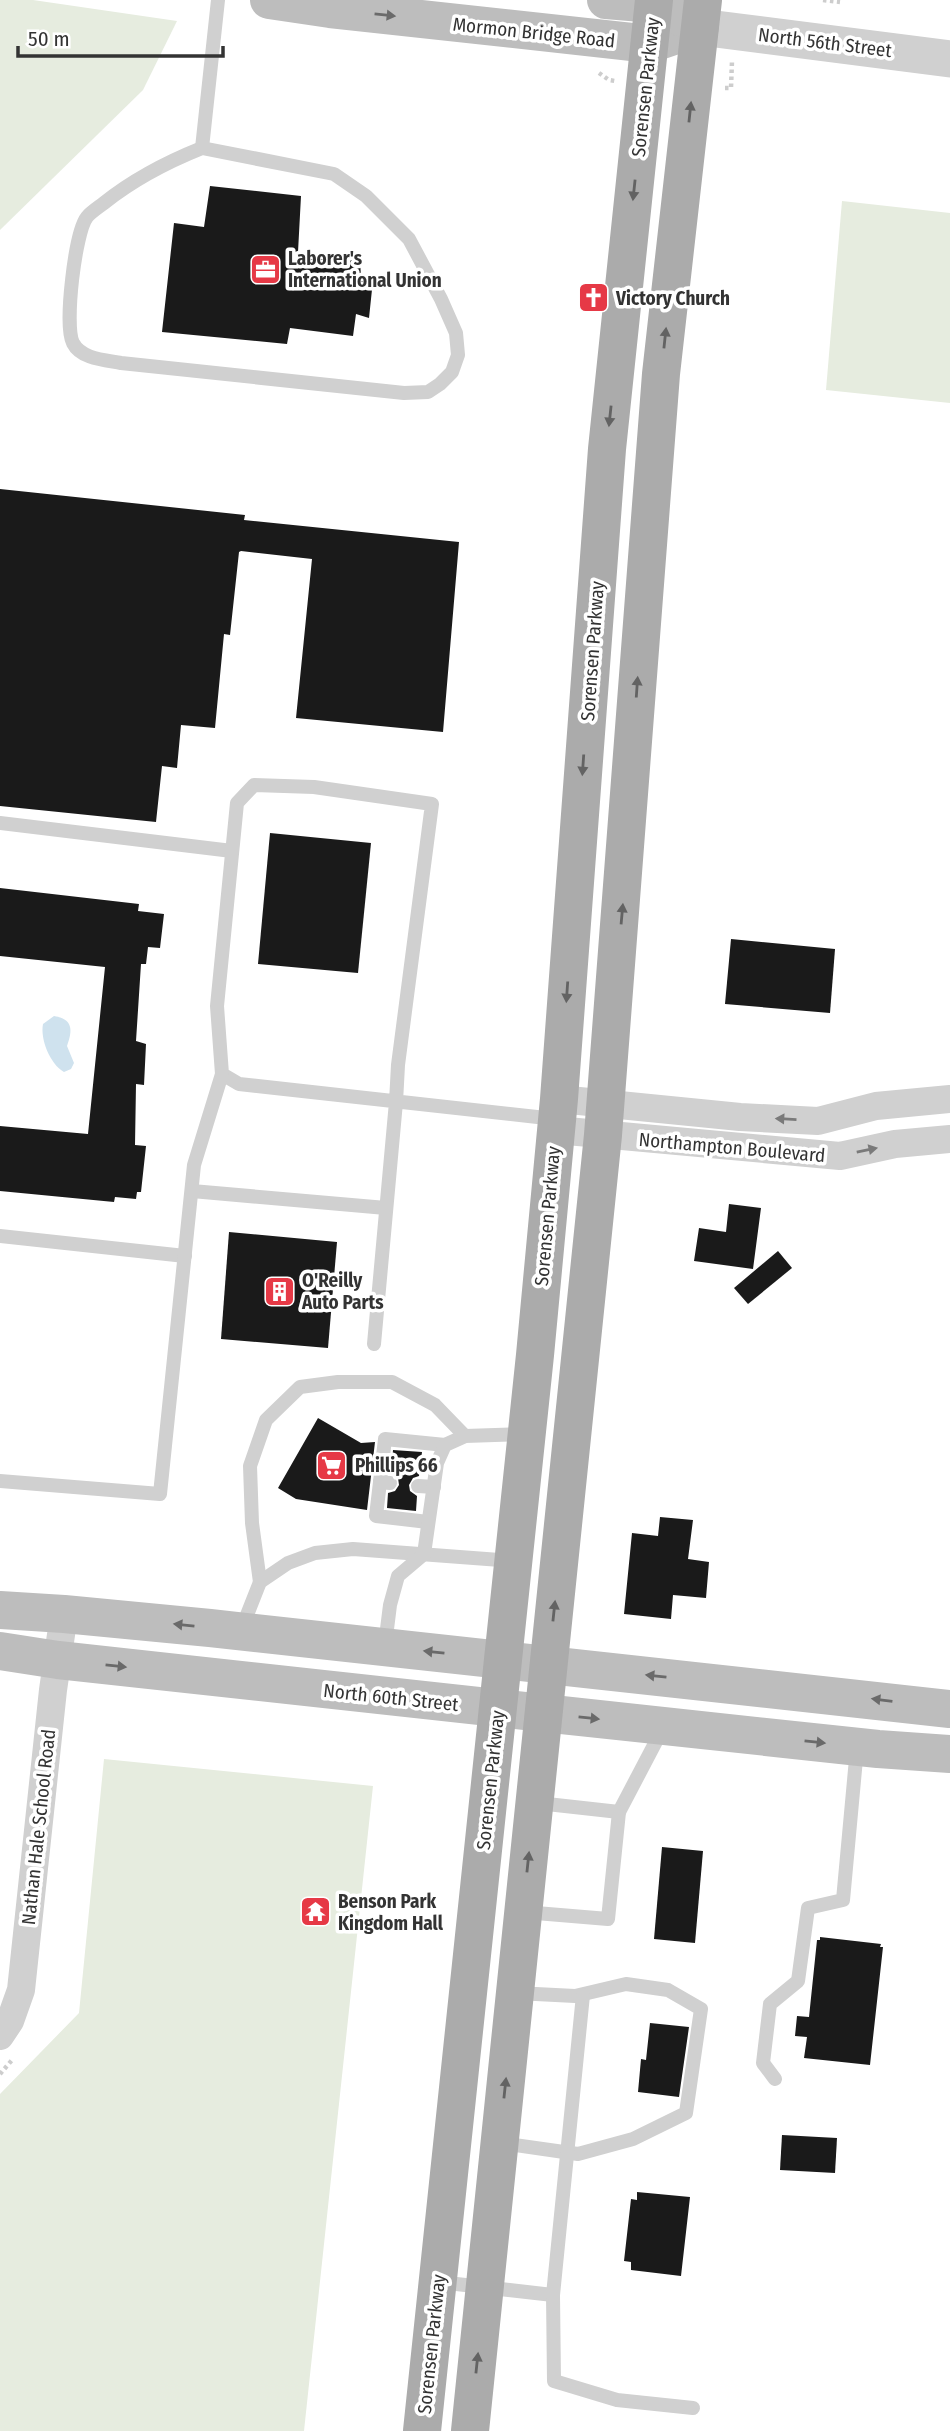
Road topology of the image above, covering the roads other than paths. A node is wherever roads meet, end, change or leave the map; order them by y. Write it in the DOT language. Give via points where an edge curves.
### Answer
graph roads {
  1 [pos="218,0"];
  2 [pos="268,0"];
  3 [pos="606,0"];
  4 [pos="654,2"];
  5 [pos="427,10"];
  6 [pos="701,14"];
  7 [pos="650,44"];
  8 [pos="950,59"];
  9 [pos="202,148"];
  10 [pos="0,823"];
  11 [pos="232,851"];
  12 [pos="222,1074"];
  13 [pos="950,1098"];
  14 [pos="396,1102"];
  15 [pos="557,1116"];
  16 [pos="605,1120"];
  17 [pos="950,1139"];
  18 [pos="192,1191"];
  19 [pos="386,1208"];
  20 [pos="0,1236"];
  21 [pos="185,1256"];
  22 [pos="374,1344"];
  23 [pos="526,1434"];
  24 [pos="465,1436"];
  25 [pos="444,1445"];
  26 [pos="0,1481"];
  27 [pos="418,1486"];
  28 [pos="434,1487"];
  29 [pos="428,1522"];
  30 [pos="424,1554"];
  31 [pos="513,1561"];
  32 [pos="260,1582"];
  33 [pos="0,1611"];
  34 [pos="64,1614"];
  35 [pos="241,1631"];
  36 [pos="385,1646"];
  37 [pos="0,1651"];
  38 [pos="502,1659"];
  39 [pos="58,1660"];
  40 [pos="548,1664"];
  41 [pos="497,1708"];
  42 [pos="950,1709"];
  43 [pos="543,1713"];
  44 [pos="664,1726"];
  45 [pos="857,1746"];
  46 [pos="950,1754"];
  47 [pos="534,1802"];
  48 [pos="619,1812"];
  49 [pos="523,1912"];
  50 [pos="514,1993"];
  51 [pos="583,1995"];
  52 [pos="0,2036"];
  53 [pos="775,2079"];
  54 [pos="499,2143"];
  55 [pos="567,2152"];
  56 [pos="437,2282"];
  57 [pos="484,2287"];
  58 [pos="553,2295"];
  59 [pos="693,2408"];
  60 [pos="422,2431"];
  61 [pos="470,2431"];
  1 -- 9 [label="lane"];
  2 -- 5 [label="main road, Mormon Bridge Road, one-way"];
  3 -- 4 [label="main road, Mormon Bridge Road"];
  4 -- 6 [label="main road, Mormon Bridge Road"];
  4 -- 7 [label="main road, Sorensen Parkway"];
  5 -- 7 [label="main road, Mormon Bridge Road"];
  6 -- 7 [label="main road, Mormon Bridge Road"];
  6 -- 8 [label="street, North 56th Street"];
  16 -- 6 [label="main road, one-way" via="661,374"];
  7 -- 15 [label="main road, Sorensen Parkway, one-way" via="607,449"];
  9 -- 9 [label="lane" via="163,163 87,217 76,243 69,323 72,342 81,352 121,363 404,393 428,392 452,372 458,355 456,334 441,299 409,239 366,196 334,174"];
  10 -- 11 [label="lane"];
  11 -- 12 [label="lane" via="218,1006"];
  11 -- 14 [label="lane" via="237,803 254,785 314,787 432,804"];
  12 -- 14 [label="lane" via="239,1084"];
  12 -- 18 [label="lane" via="194,1165"];
  13 -- 16 [label="street, Northampton Boulevard, one-way" via="876,1107 818,1121 740,1117"];
  14 -- 15 [label="lane"];
  14 -- 19 [label="lane"];
  15 -- 16 [label="street, Northampton Boulevard"];
  15 -- 23 [label="main road, Sorensen Parkway"];
  16 -- 17 [label="street, Northampton Boulevard, one-way" via="840,1156"];
  40 -- 16 [label="main road, one-way"];
  18 -- 19 [label="lane"];
  18 -- 21 [label="lane"];
  19 -- 22 [label="lane"];
  20 -- 21 [label="lane"];
  21 -- 26 [label="lane" via="160,1494"];
  23 -- 24 [label="lane"];
  23 -- 31 [label="main road, Sorensen Parkway"];
  24 -- 25 [label="lane"];
  24 -- 32 [label="lane" via="435,1405 393,1382 300,1387 266,1420 250,1466"];
  25 -- 28 [label="lane"];
  25 -- 29 [label="lane" via="385,1439 385,1483 376,1516"];
  27 -- 28 [label="lane"];
  28 -- 29 [label="lane"];
  29 -- 30 [label="lane"];
  30 -- 31 [label="lane"];
  30 -- 32 [label="lane" via="353,1549 315,1553 288,1563"];
  30 -- 36 [label="lane" via="398,1576"];
  31 -- 38 [label="main road, Sorensen Parkway"];
  32 -- 35 [label="lane"];
  33 -- 34 [label="main road"];
  35 -- 34 [label="main road, one-way"];
  34 -- 39 [label="street, Nathan Hale School Road"];
  35 -- 36 [label="main road"];
  38 -- 36 [label="main road, one-way"];
  37 -- 39 [label="main road, North 60th Street"];
  38 -- 40 [label="main road"];
  38 -- 41 [label="main road, Sorensen Parkway"];
  39 -- 41 [label="main road, North 60th Street, one-way"];
  39 -- 52 [label="street, Nathan Hale School Road" via="21,1990"];
  42 -- 40 [label="main road, one-way"];
  40 -- 43 [label="main road"];
  41 -- 43 [label="main road, North 60th Street"];
  41 -- 56 [label="main road, Sorensen Parkway"];
  43 -- 44 [label="main road, North 60th Street, one-way"];
  43 -- 47 [label="main road"];
  44 -- 45 [label="main road, North 60th Street, one-way"];
  44 -- 48 [label="lane"];
  45 -- 46 [label="main road, North 60th Street"];
  45 -- 53 [label="lane" via="843,1900 808,1908 799,1981 770,2004 764,2063"];
  47 -- 48 [label="lane"];
  49 -- 47 [label="main road, one-way"];
  48 -- 49 [label="lane" via="608,1919"];
  49 -- 50 [label="main road"];
  50 -- 51 [label="lane"];
  54 -- 50 [label="main road, one-way"];
  51 -- 55 [label="lane"];
  51 -- 55 [label="lane" via="626,1984 668,1990 701,2010 686,2113 633,2139 578,2154"];
  54 -- 55 [label="lane"];
  54 -- 57 [label="main road"];
  55 -- 58 [label="lane"];
  56 -- 57 [label="lane"];
  56 -- 60 [label="main road, Sorensen Parkway"];
  57 -- 58 [label="lane"];
  61 -- 57 [label="main road, one-way"];
  58 -- 59 [label="lane" via="554,2381 617,2400"];
}
